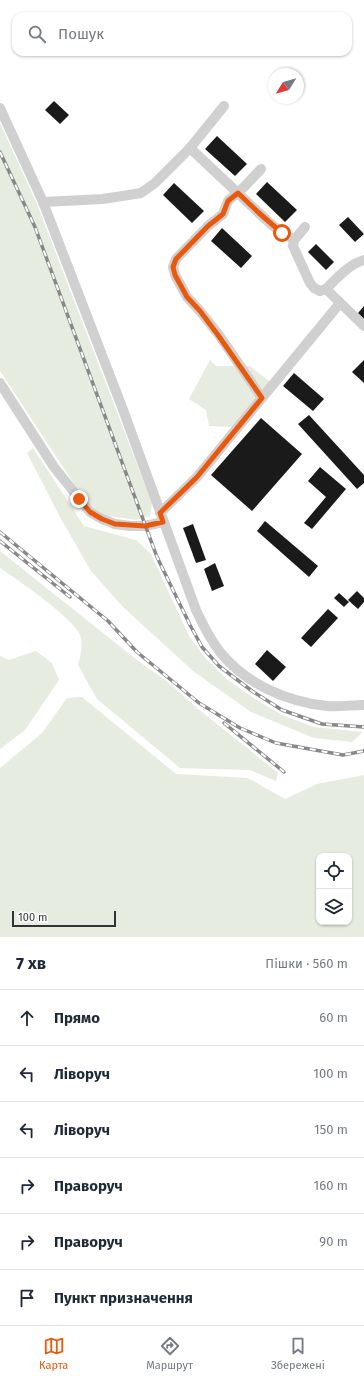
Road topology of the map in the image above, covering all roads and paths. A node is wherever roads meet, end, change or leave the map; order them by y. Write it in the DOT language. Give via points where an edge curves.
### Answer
graph roads {
  1 [pos="224,106"];
  2 [pos="0,108"];
  3 [pos="190,148"];
  4 [pos="261,169"];
  5 [pos="238,193"];
  6 [pos="43,202"];
  7 [pos="305,227"];
  8 [pos="294,240"];
  9 [pos="364,260"];
  10 [pos="326,288"];
  11 [pos="340,303"];
  12 [pos="364,326"];
  13 [pos="0,383"];
  14 [pos="262,398"];
  15 [pos="162,517"];
  16 [pos="364,705"];
  1 -- 3 [label="street"];
  2 -- 6 [label="street"];
  3 -- 5 [label="street"];
  3 -- 6 [label="street" via="155,183 141,193 103,199"];
  4 -- 5 [label="street"];
  5 -- 8 [label="street" via="273,226"];
  5 -- 14 [label="street" via="228,201 223,214 176,259 173,267 187,297 218,335"];
  6 -- 15 [label="street"];
  7 -- 8 [label="street"];
  8 -- 10 [label="street" via="293,246 310,283 320,291"];
  9 -- 10 [label="street" via="357,262"];
  10 -- 11 [label="street"];
  11 -- 12 [label="street"];
  11 -- 14 [label="street"];
  13 -- 15 [label="street" via="54,467 90,512 115,524 130,526 145,526"];
  14 -- 15 [label="street"];
  15 -- 16 [label="street" via="196,610 221,653 234,667 279,696 328,706"];
}
